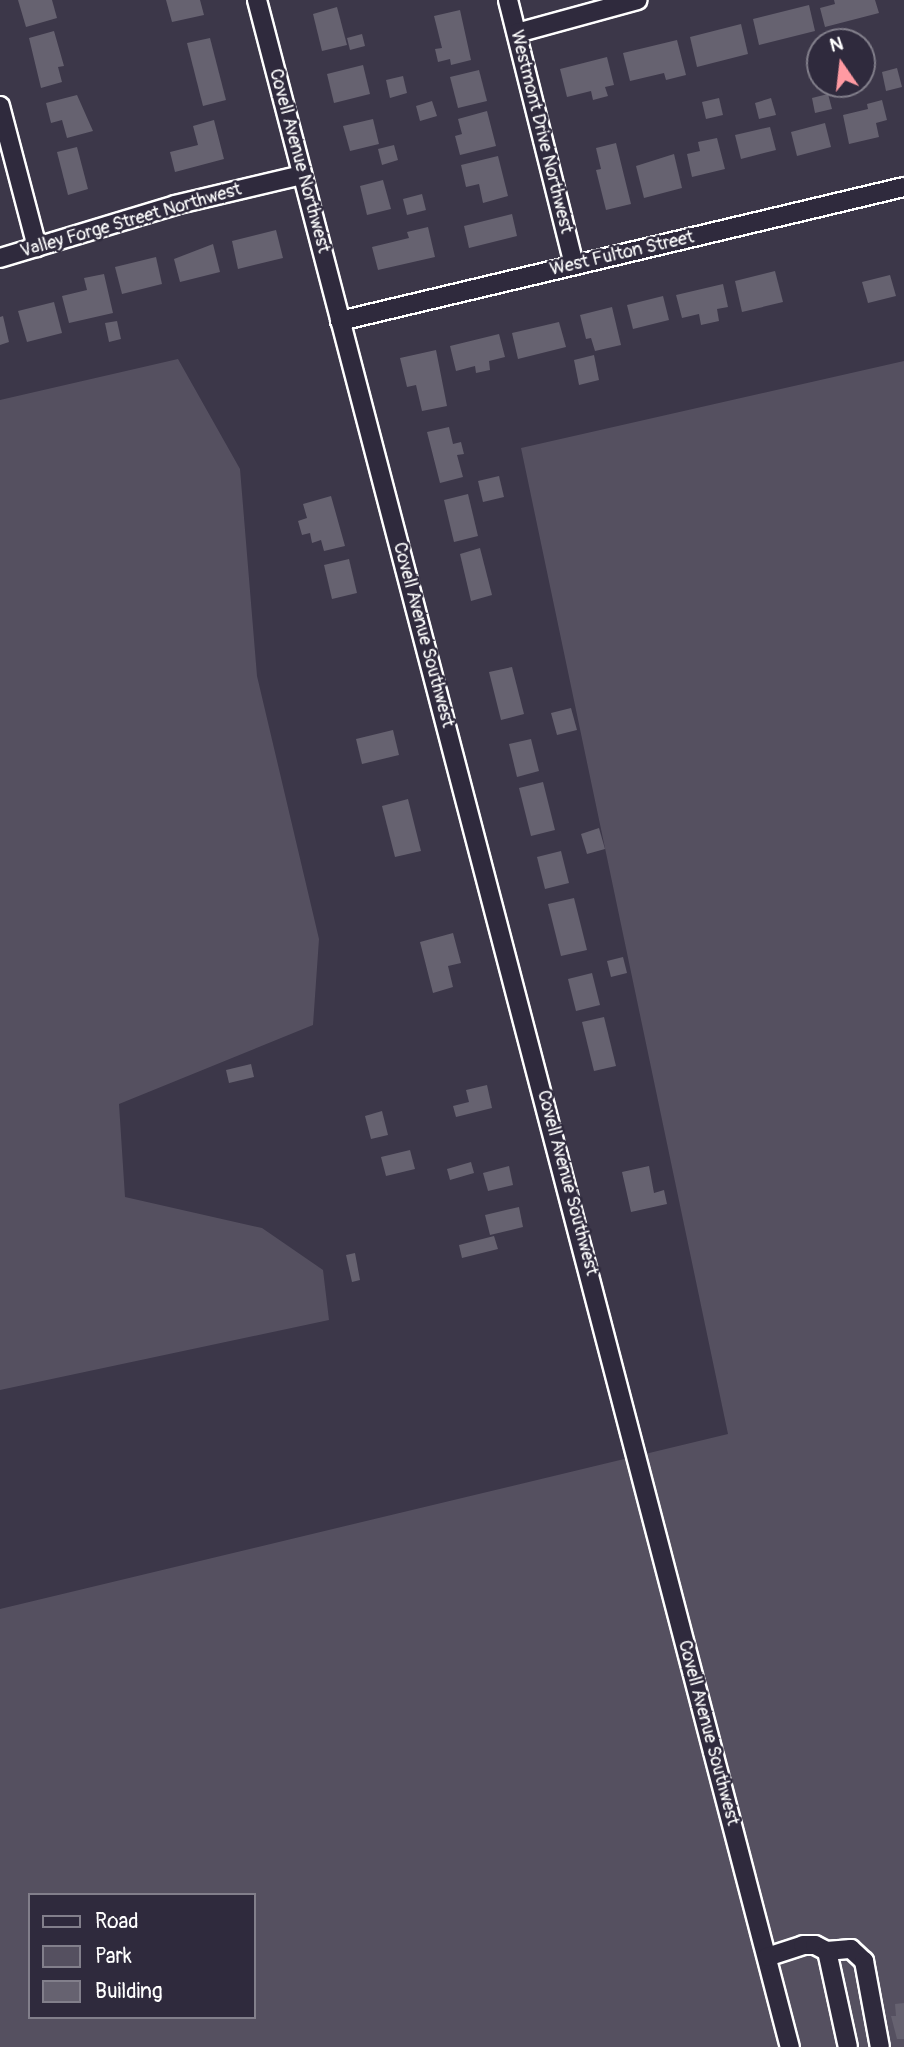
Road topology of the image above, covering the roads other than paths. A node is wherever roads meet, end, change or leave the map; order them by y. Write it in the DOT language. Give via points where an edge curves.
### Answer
graph roads {
  1 [pos="257,0"];
  2 [pos="508,0"];
  3 [pos="638,0"];
  4 [pos="517,33"];
  5 [pos="0,106"];
  6 [pos="302,175"];
  7 [pos="904,187"];
  8 [pos="37,247"];
  9 [pos="0,258"];
  10 [pos="574,265"];
  11 [pos="340,321"];
  12 [pos="827,1951"];
  13 [pos="767,1957"];
  14 [pos="790,2047"];
  15 [pos="848,2047"];
  16 [pos="880,2047"];
  1 -- 6 [label="street, Covell Avenue Northwest"];
  2 -- 4 [label="street, Westmont Drive Northwest"];
  3 -- 4 [label="street"];
  4 -- 10 [label="street, Westmont Drive Northwest"];
  5 -- 8 [label="street"];
  6 -- 8 [label="street, Valley Forge Street Northwest" via="175,205"];
  6 -- 11 [label="street, Covell Avenue Northwest"];
  7 -- 10 [label="street, West Fulton Street"];
  8 -- 9 [label="street, Valley Forge Street Northwest"];
  10 -- 11 [label="street, West Fulton Street"];
  11 -- 13 [label="street, Covell Avenue Southwest"];
  12 -- 13 [label="street" via="803,1945"];
  12 -- 15 [label="street"];
  12 -- 16 [label="street" via="851,1949 864,1961"];
  13 -- 14 [label="street, Covell Avenue Southwest"];
}
